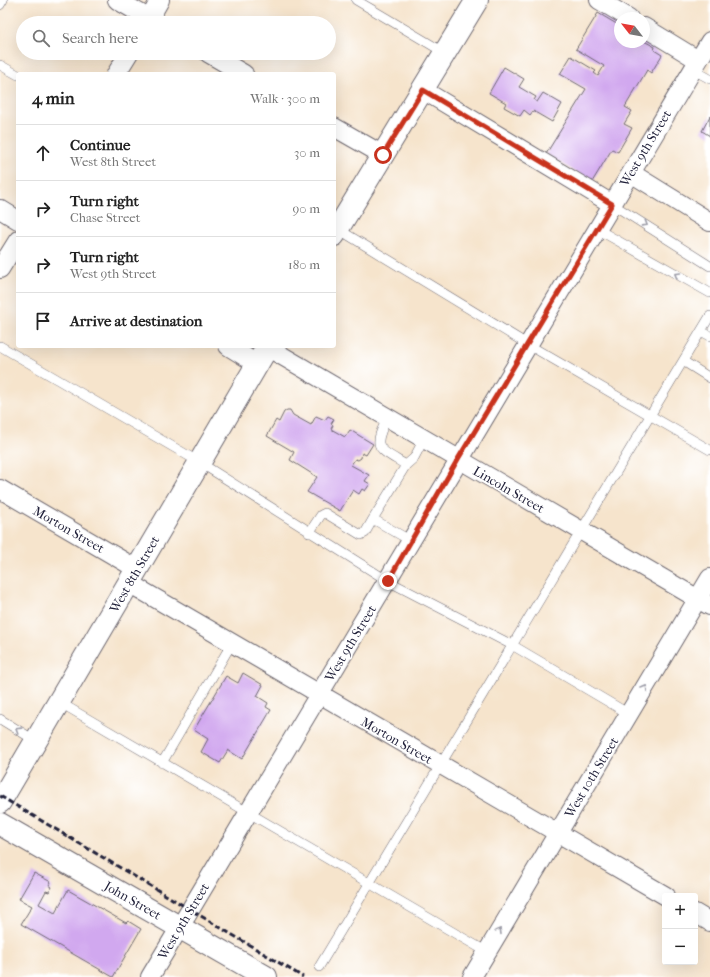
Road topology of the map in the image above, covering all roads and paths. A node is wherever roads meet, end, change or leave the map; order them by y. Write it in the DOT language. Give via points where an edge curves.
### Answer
graph roads {
  1 [pos="3,0"];
  2 [pos="117,0"];
  3 [pos="160,0"];
  4 [pos="356,0"];
  5 [pos="478,0"];
  6 [pos="598,0"];
  7 [pos="0,5"];
  8 [pos="619,12"];
  9 [pos="142,16"];
  10 [pos="153,16"];
  11 [pos="650,31"];
  12 [pos="710,41"];
  13 [pos="445,53"];
  14 [pos="125,60"];
  15 [pos="220,60"];
  16 [pos="695,64"];
  17 [pos="0,65"];
  18 [pos="117,72"];
  19 [pos="241,72"];
  20 [pos="16,74"];
  21 [pos="710,79"];
  22 [pos="423,90"];
  23 [pos="336,128"];
  24 [pos="383,155"];
  25 [pos="630,173"];
  26 [pos="612,204"];
  27 [pos="0,209"];
  28 [pos="16,219"];
  29 [pos="710,222"];
  30 [pos="597,229"];
  31 [pos="336,232"];
  32 [pos="16,243"];
  33 [pos="710,266"];
  34 [pos="0,270"];
  35 [pos="710,293"];
  36 [pos="710,316"];
  37 [pos="701,331"];
  38 [pos="710,336"];
  39 [pos="528,344"];
  40 [pos="0,346"];
  41 [pos="240,348"];
  42 [pos="264,352"];
  43 [pos="682,361"];
  44 [pos="710,378"];
  45 [pos="651,415"];
  46 [pos="388,417"];
  47 [pos="424,439"];
  48 [pos="710,450"];
  49 [pos="458,459"];
  50 [pos="199,462"];
  51 [pos="406,465"];
  52 [pos="0,489"];
  53 [pos="374,519"];
  54 [pos="581,531"];
  55 [pos="309,533"];
  56 [pos="411,541"];
  57 [pos="133,576"];
  58 [pos="710,578"];
  59 [pos="388,581"];
  60 [pos="704,603"];
  61 [pos="232,643"];
  62 [pos="512,645"];
  63 [pos="318,695"];
  64 [pos="59,702"];
  65 [pos="629,714"];
  66 [pos="0,719"];
  67 [pos="36,741"];
  68 [pos="162,763"];
  69 [pos="440,765"];
  70 [pos="0,802"];
  71 [pos="248,814"];
  72 [pos="0,824"];
  73 [pos="558,833"];
  74 [pos="369,883"];
  75 [pos="662,894"];
  76 [pos="698,915"];
  77 [pos="710,922"];
  78 [pos="180,926"];
  79 [pos="487,952"];
  80 [pos="319,967"];
  81 [pos="150,977"];
  82 [pos="266,977"];
  83 [pos="472,977"];
  1 -- 7 [label="lane"];
  2 -- 9 [label="street"];
  3 -- 10 [label="street"];
  4 -- 13 [label="lane"];
  5 -- 13 [label="street"];
  6 -- 8 [label="street"];
  11 -- 16 [label="street"];
  12 -- 16 [label="street, West 9th Street"];
  13 -- 22 [label="street"];
  14 -- 18 [label="street"];
  15 -- 19 [label="street"];
  16 -- 21 [label="lane"];
  16 -- 25 [label="street, West 9th Street"];
  17 -- 20 [label="lane"];
  22 -- 24 [label="street"];
  22 -- 26 [label="street"];
  23 -- 24 [label="street"];
  24 -- 31 [label="street"];
  25 -- 26 [label="street, West 9th Street"];
  25 -- 29 [label="street"];
  26 -- 30 [label="street, West 9th Street"];
  26 -- 33 [label="lane, one-way"];
  27 -- 28 [label="street"];
  35 -- 30 [label="lane, one-way"];
  30 -- 39 [label="street, West 9th Street"];
  31 -- 39 [label="lane"];
  32 -- 34 [label="street"];
  36 -- 37 [label="lane"];
  37 -- 38 [label="lane"];
  37 -- 43 [label="lane"];
  39 -- 45 [label="lane"];
  39 -- 49 [label="street, West 9th Street"];
  40 -- 50 [label="lane"];
  41 -- 42 [label="street, Lincoln Street"];
  42 -- 46 [label="street, Lincoln Street"];
  42 -- 50 [label="street, West 8th Street"];
  43 -- 44 [label="lane"];
  43 -- 45 [label="lane"];
  45 -- 48 [label="lane"];
  45 -- 54 [label="lane"];
  46 -- 47 [label="street, Lincoln Street"];
  46 -- 51 [label="lane" via="378,434 379,446 384,452"];
  47 -- 49 [label="street, Lincoln Street"];
  47 -- 51 [label="lane" via="414,458"];
  49 -- 54 [label="street, Lincoln Street"];
  49 -- 56 [label="street, West 9th Street"];
  50 -- 55 [label="lane"];
  50 -- 57 [label="street, West 8th Street"];
  51 -- 53 [label="lane"];
  52 -- 57 [label="street, Morton Street"];
  53 -- 55 [label="lane" via="361,535 325,513 321,514"];
  53 -- 56 [label="lane"];
  54 -- 60 [label="street, Lincoln Street"];
  54 -- 62 [label="lane"];
  55 -- 59 [label="lane"];
  56 -- 59 [label="street, West 9th Street"];
  57 -- 61 [label="street, Morton Street"];
  57 -- 64 [label="street, West 8th Street"];
  58 -- 60 [label="street, West 10th Street"];
  59 -- 62 [label="lane"];
  59 -- 63 [label="street, West 9th Street"];
  65 -- 60 [label="street, West 10th Street, one-way"];
  61 -- 63 [label="street, Morton Street"];
  61 -- 68 [label="lane"];
  62 -- 65 [label="lane"];
  62 -- 69 [label="lane"];
  63 -- 69 [label="street, Morton Street"];
  63 -- 71 [label="street, West 9th Street"];
  64 -- 67 [label="street, West 8th Street"];
  64 -- 68 [label="lane"];
  65 -- 73 [label="street, West 10th Street"];
  67 -- 66 [label="lane, one-way"];
  67 -- 70 [label="street, West 8th Street"];
  68 -- 71 [label="lane"];
  69 -- 73 [label="street, Morton Street"];
  69 -- 74 [label="lane"];
  71 -- 74 [label="lane"];
  71 -- 78 [label="street, West 9th Street"];
  72 -- 78 [label="street, John Street"];
  73 -- 75 [label="street, Morton Street"];
  79 -- 73 [label="street, West 10th Street, one-way"];
  74 -- 79 [label="lane"];
  74 -- 80 [label="lane"];
  76 -- 77 [label="street"];
  78 -- 81 [label="street, West 9th Street"];
  78 -- 82 [label="street, John Street"];
  79 -- 83 [label="street, West 10th Street"];
}
